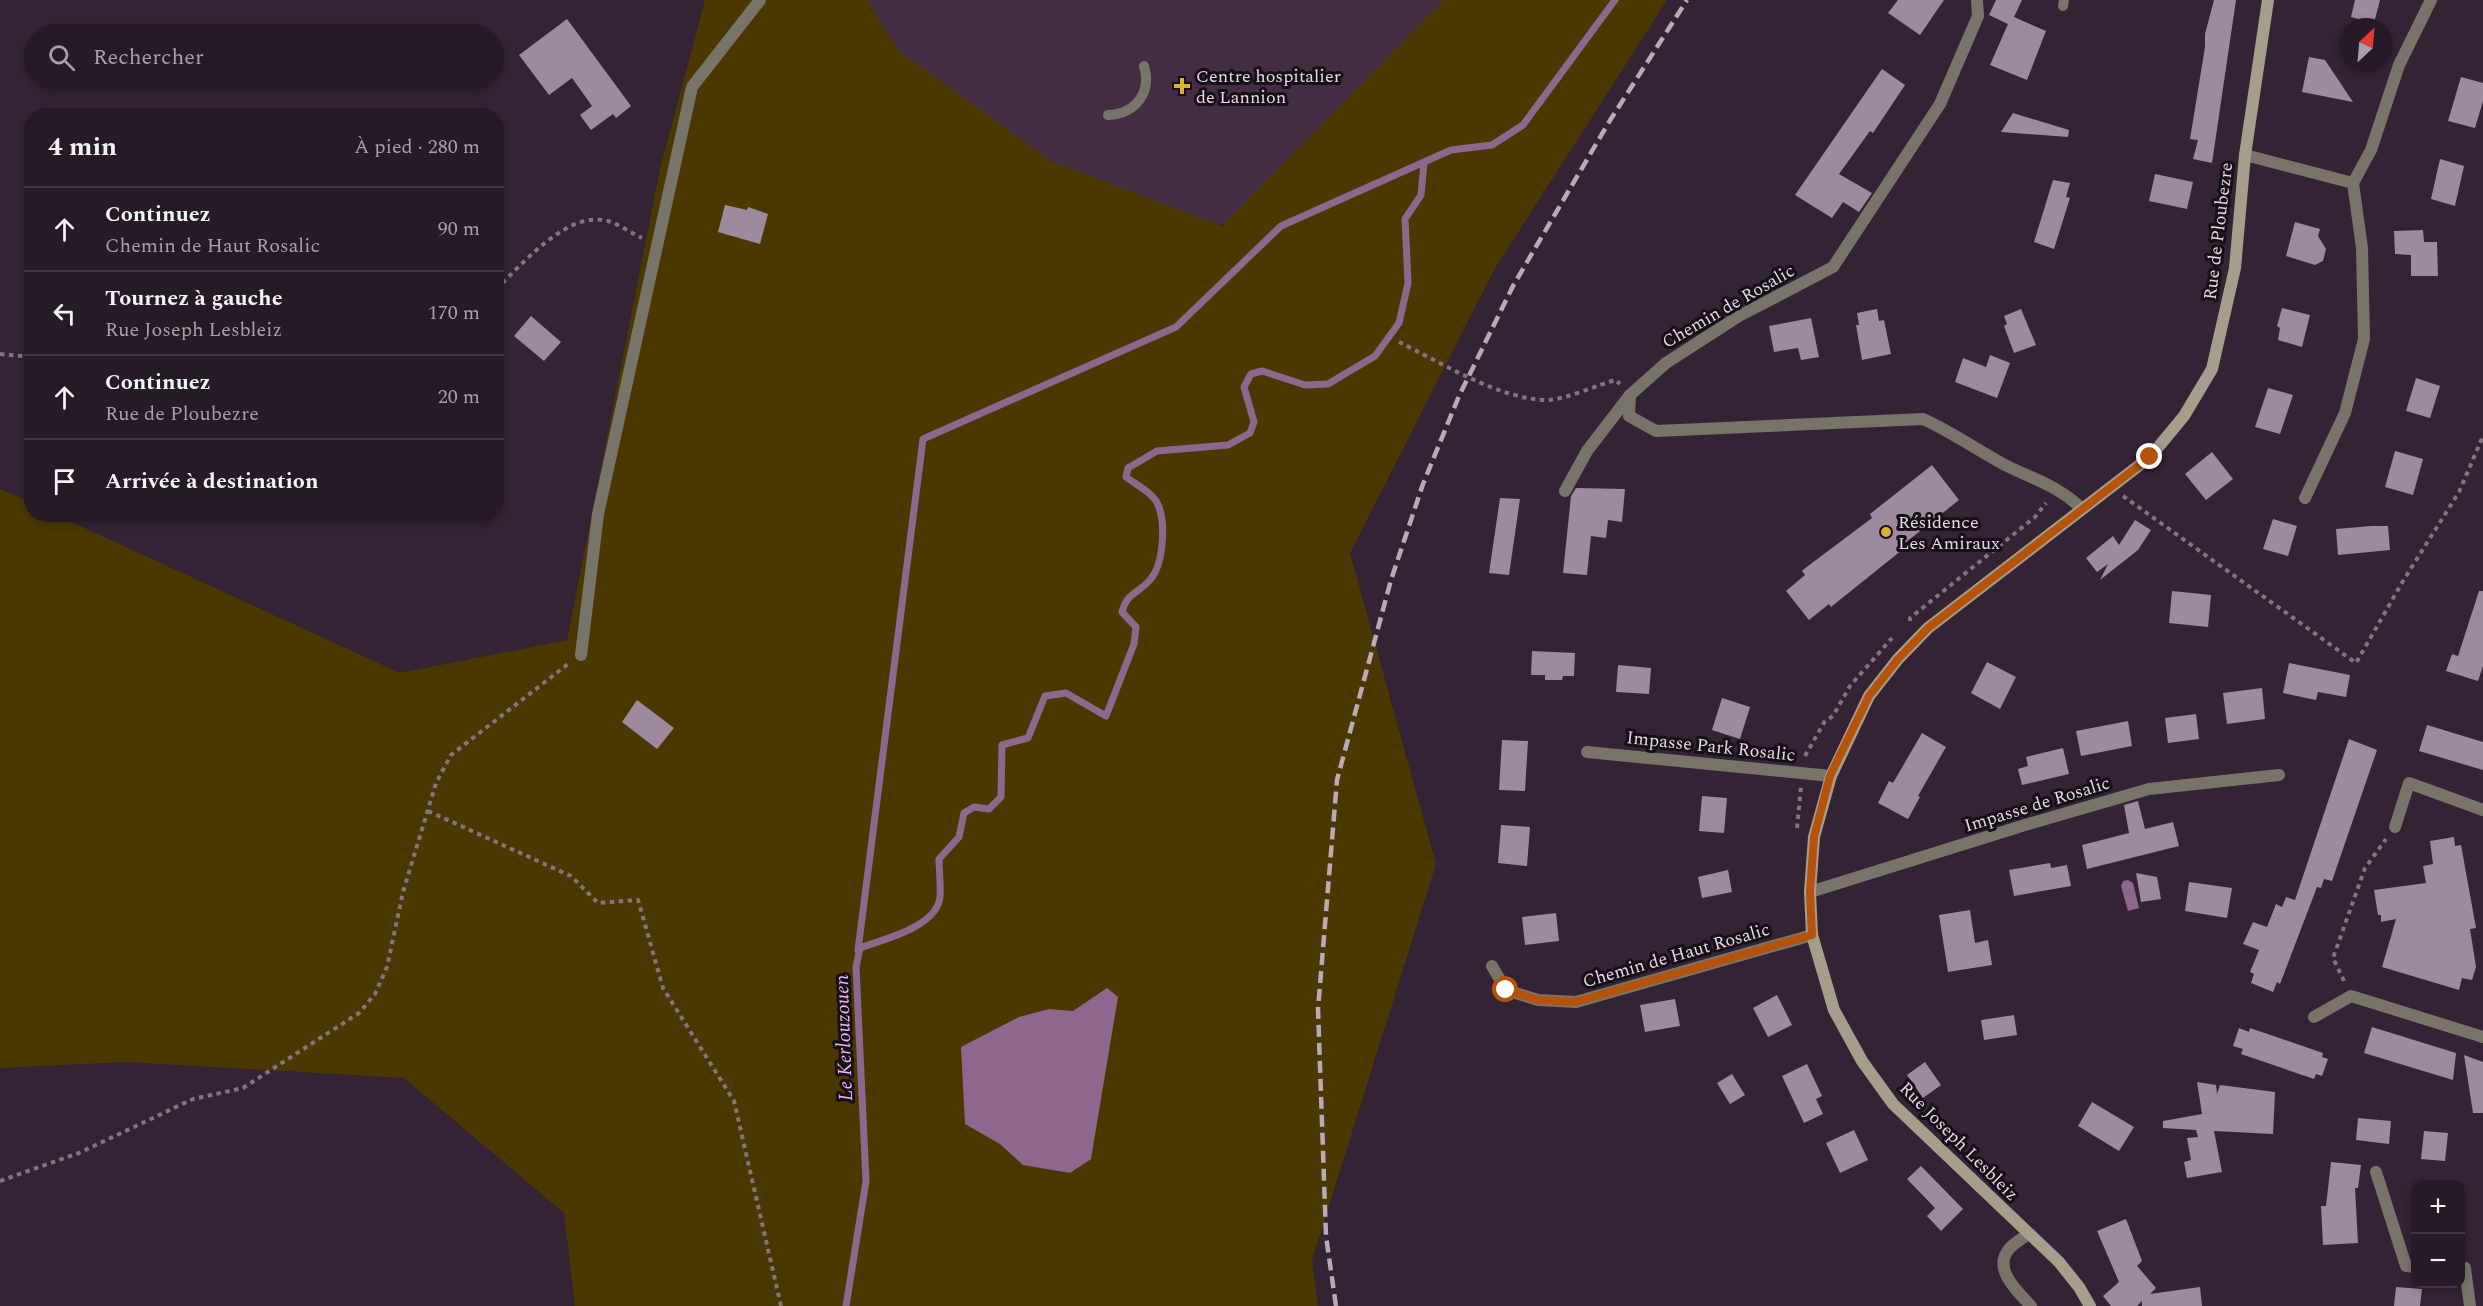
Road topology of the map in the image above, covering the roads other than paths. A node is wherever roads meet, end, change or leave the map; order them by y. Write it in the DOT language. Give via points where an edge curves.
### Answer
graph roads {
  1 [pos="760,0"];
  2 [pos="1977,0"];
  3 [pos="2268,0"];
  4 [pos="2431,0"];
  5 [pos="1144,66"];
  6 [pos="1108,115"];
  7 [pos="2245,155"];
  8 [pos="2353,183"];
  9 [pos="1630,395"];
  10 [pos="2106,490"];
  11 [pos="1565,491"];
  12 [pos="2305,498"];
  13 [pos="2082,509"];
  14 [pos="581,654"];
  15 [pos="1587,752"];
  16 [pos="2279,775"];
  17 [pos="1830,776"];
  18 [pos="2483,810"];
  19 [pos="2395,827"];
  20 [pos="1810,892"];
  21 [pos="1812,935"];
  22 [pos="1492,966"];
  23 [pos="2314,1017"];
  24 [pos="2483,1037"];
  25 [pos="2376,1172"];
  26 [pos="2028,1234"];
  27 [pos="2411,1267"];
  28 [pos="2465,1268"];
  29 [pos="2031,1306"];
  30 [pos="2090,1306"];
  31 [pos="2470,1306"];
  1 -- 14 [label="street" via="692,87 598,514"];
  2 -- 9 [label="street, Chemin de Rosalic" via="1978,16 1940,104 1833,267 1739,316 1666,363"];
  3 -- 7 [label="main road, Rue de Ploubezre"];
  4 -- 8 [label="street" via="2399,64 2371,150"];
  5 -- 6 [label="lane" via="1147,78 1142,97 1128,111"];
  7 -- 8 [label="street"];
  7 -- 10 [label="main road, Rue de Ploubezre" via="2235,268 2212,369 2184,416 2150,457"];
  8 -- 12 [label="street" via="2362,248 2364,339 2344,414"];
  9 -- 11 [label="street, Chemin de Rosalic" via="1587,451"];
  9 -- 13 [label="street" via="1629,416 1656,430 1923,419 2057,488"];
  10 -- 13 [label="main road, Rue Joseph Lesbleiz"];
  13 -- 17 [label="main road, Rue Joseph Lesbleiz" via="1928,628 1906,651 1869,696"];
  15 -- 17 [label="street, Impasse Park Rosalic"];
  16 -- 20 [label="street, Impasse de Rosalic" via="2149,789"];
  17 -- 20 [label="main road, Rue Joseph Lesbleiz" via="1814,837"];
  18 -- 19 [label="street" via="2409,783"];
  20 -- 21 [label="main road, Rue Joseph Lesbleiz"];
  21 -- 22 [label="street, Chemin de Haut Rosalic" via="1575,1002 1538,1000 1506,990"];
  21 -- 26 [label="main road, Rue Joseph Lesbleiz" via="1834,1010 1862,1061 1893,1104"];
  23 -- 24 [label="street" via="2351,996"];
  25 -- 27 [label="street" via="2406,1266"];
  26 -- 29 [label="street" via="2008,1250 2003,1264 2010,1283"];
  26 -- 30 [label="main road, Rue Joseph Lesbleiz" via="2059,1262"];
  28 -- 31 [label="street"];
}
